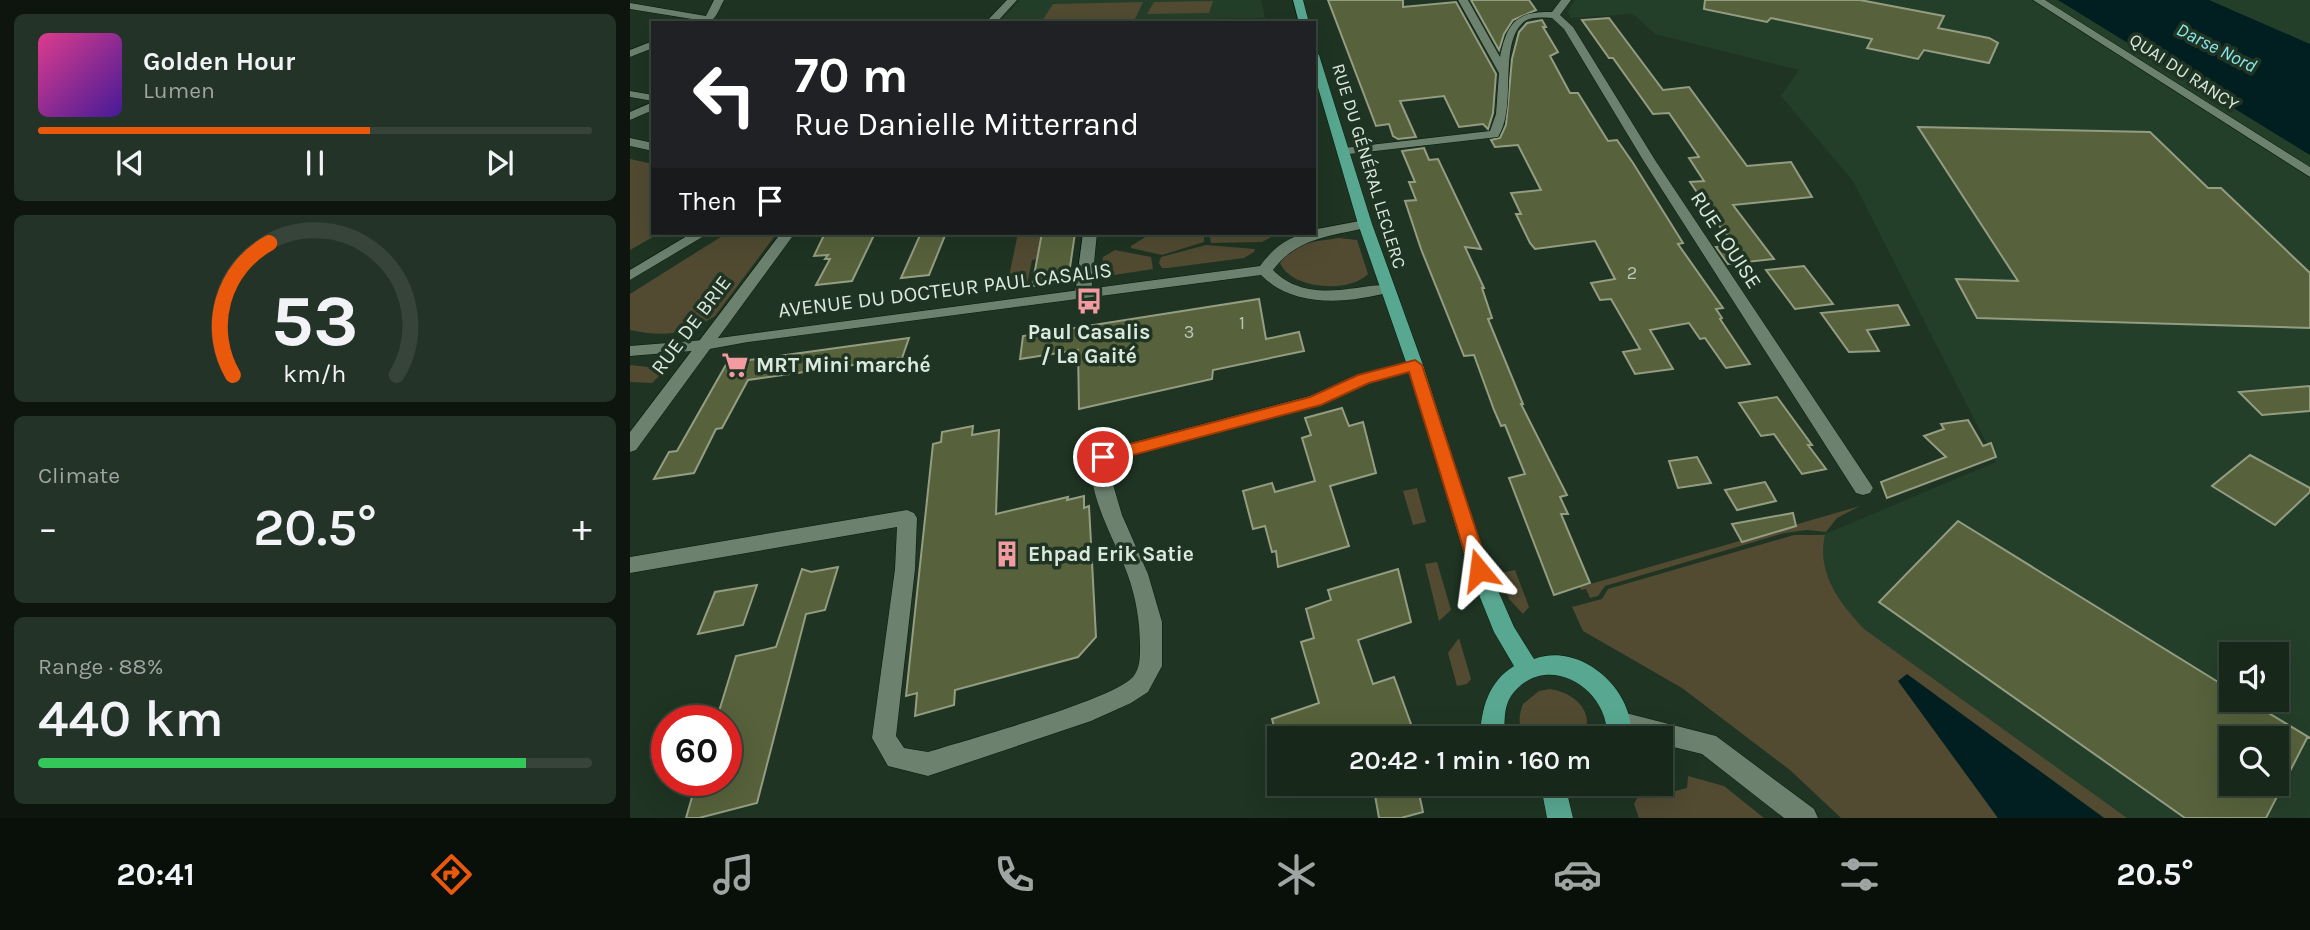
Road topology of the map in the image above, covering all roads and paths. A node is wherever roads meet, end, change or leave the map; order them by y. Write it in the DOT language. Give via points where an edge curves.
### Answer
graph roads {
  1 [pos="719,0"];
  2 [pos="1012,0"];
  3 [pos="1297,0"];
  4 [pos="1463,0"];
  5 [pos="1566,0"];
  6 [pos="2038,0"];
  7 [pos="630,6"];
  8 [pos="1555,15"];
  9 [pos="704,21"];
  10 [pos="992,21"];
  11 [pos="1303,21"];
  12 [pos="651,45"];
  13 [pos="630,54"];
  14 [pos="1316,61"];
  15 [pos="1503,71"];
  16 [pos="630,94"];
  17 [pos="651,98"];
  18 [pos="651,106"];
  19 [pos="630,116"];
  20 [pos="630,142"];
  21 [pos="651,147"];
  22 [pos="1344,152"];
  23 [pos="2310,173"];
  24 [pos="1365,224"];
  25 [pos="1316,234"];
  26 [pos="699,235"];
  27 [pos="787,235"];
  28 [pos="1090,235"];
  29 [pos="1312,235"];
  30 [pos="1265,270"];
  31 [pos="630,276"];
  32 [pos="1386,289"];
  33 [pos="1083,293"];
  34 [pos="705,345"];
  35 [pos="630,351"];
  36 [pos="1415,365"];
  37 [pos="630,445"];
  38 [pos="1863,488"];
  39 [pos="630,565"];
  40 [pos="1528,669"];
  41 [pos="1491,726"];
  42 [pos="1617,726"];
  43 [pos="1673,739"];
  44 [pos="1557,796"];
  45 [pos="1560,818"];
  46 [pos="1805,818"];
  1 -- 9 [label="street"];
  2 -- 10 [label="street"];
  3 -- 11 [label="main road"];
  4 -- 15 [label="street"];
  5 -- 8 [label="street"];
  6 -- 23 [label="street, QUAI DU RANCY"];
  7 -- 9 [label="street"];
  8 -- 15 [label="street" via="1527,16 1519,21"];
  8 -- 38 [label="street, RUE LOUISE" via="1568,27"];
  12 -- 13 [label="street"];
  14 -- 22 [label="main road, RUE DU GÉNÉRAL LECLERC"];
  15 -- 22 [label="street" via="1501,127 1494,134"];
  16 -- 17 [label="street"];
  18 -- 19 [label="street"];
  20 -- 21 [label="street"];
  22 -- 24 [label="main road, RUE DU GÉNÉRAL LECLERC"];
  24 -- 25 [label="street"];
  24 -- 32 [label="main road, RUE DU GÉNÉRAL LECLERC"];
  26 -- 31 [label="street"];
  27 -- 34 [label="street, RUE DE BRIE"];
  28 -- 33 [label="street"];
  29 -- 30 [label="street" via="1289,243"];
  30 -- 32 [label="street" via="1287,289 1311,295"];
  30 -- 33 [label="street, AVENUE DU DOCTEUR PAUL CASALIS"];
  32 -- 36 [label="main road, RUE DU GÉNÉRAL LECLERC"];
  33 -- 34 [label="street, AVENUE DU DOCTEUR PAUL CASALIS"];
  34 -- 35 [label="street, AVENUE DU DOCTEUR PAUL CASALIS"];
  34 -- 37 [label="street, RUE DE BRIE"];
  36 -- 39 [label="street" via="1364,379 1315,401 1103,457 1102,481 1151,622 1151,666 1140,685 1102,706 928,764 897,758 884,738 907,519"];
  36 -- 40 [label="main road, RUE DU GÉNÉRAL LECLERC" via="1479,570 1505,632"];
  40 -- 41 [label="main road" via="1509,680 1497,696"];
  40 -- 42 [label="main road" via="1549,665 1572,668 1592,678 1609,696"];
  43 -- 46 [label="street" via="1708,744"];
  44 -- 45 [label="main road"];
}
